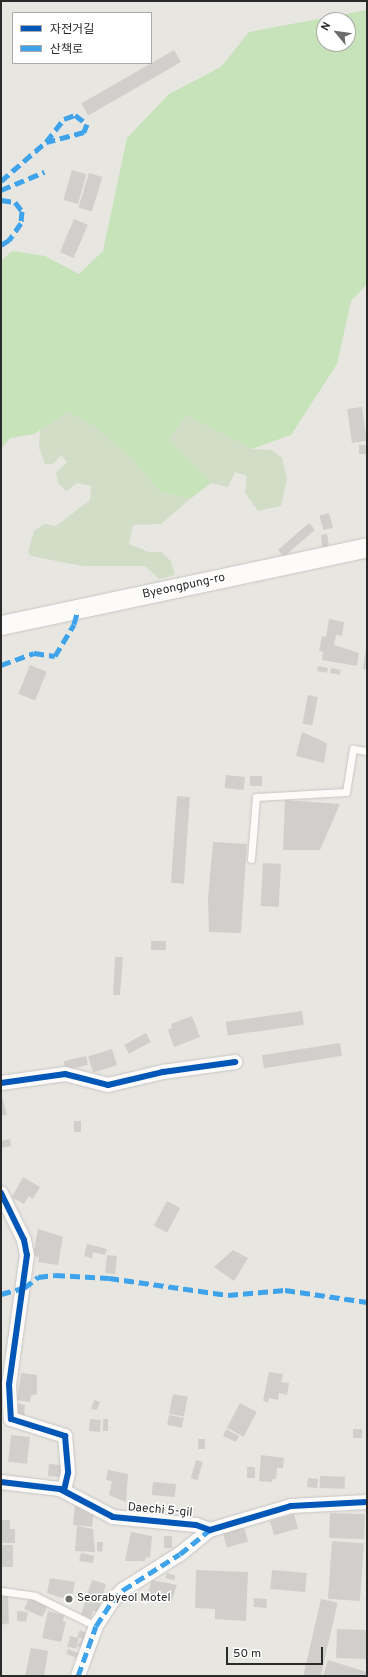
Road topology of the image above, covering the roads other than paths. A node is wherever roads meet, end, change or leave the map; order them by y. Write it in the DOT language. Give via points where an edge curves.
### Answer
graph roads {
  1 [pos="367,547"];
  2 [pos="1,625"];
  3 [pos="367,751"];
  4 [pos="251,859"];
  5 [pos="235,1062"];
  6 [pos="1,1083"];
  7 [pos="1,1193"];
  8 [pos="1,1482"];
  9 [pos="64,1491"];
  10 [pos="367,1502"];
  11 [pos="210,1530"];
  12 [pos="1,1591"];
  13 [pos="96,1626"];
  14 [pos="78,1676"];
  1 -- 2 [label="main road, Byeongpung-ro"];
  3 -- 4 [label="lane" via="353,749 346,792 256,797"];
  5 -- 6 [label="street" via="163,1072 108,1085 65,1074"];
  7 -- 9 [label="street" via="24,1240 27,1255 9,1384 11,1419 65,1436 68,1472"];
  8 -- 9 [label="street, Daechi 5-gil"];
  9 -- 11 [label="street, Daechi 5-gil" via="113,1517 196,1525"];
  10 -- 11 [label="street" via="291,1506"];
  11 -- 13 [label="street" via="180,1554 123,1590"];
  12 -- 13 [label="lane" via="36,1596"];
  13 -- 14 [label="street"];
}
